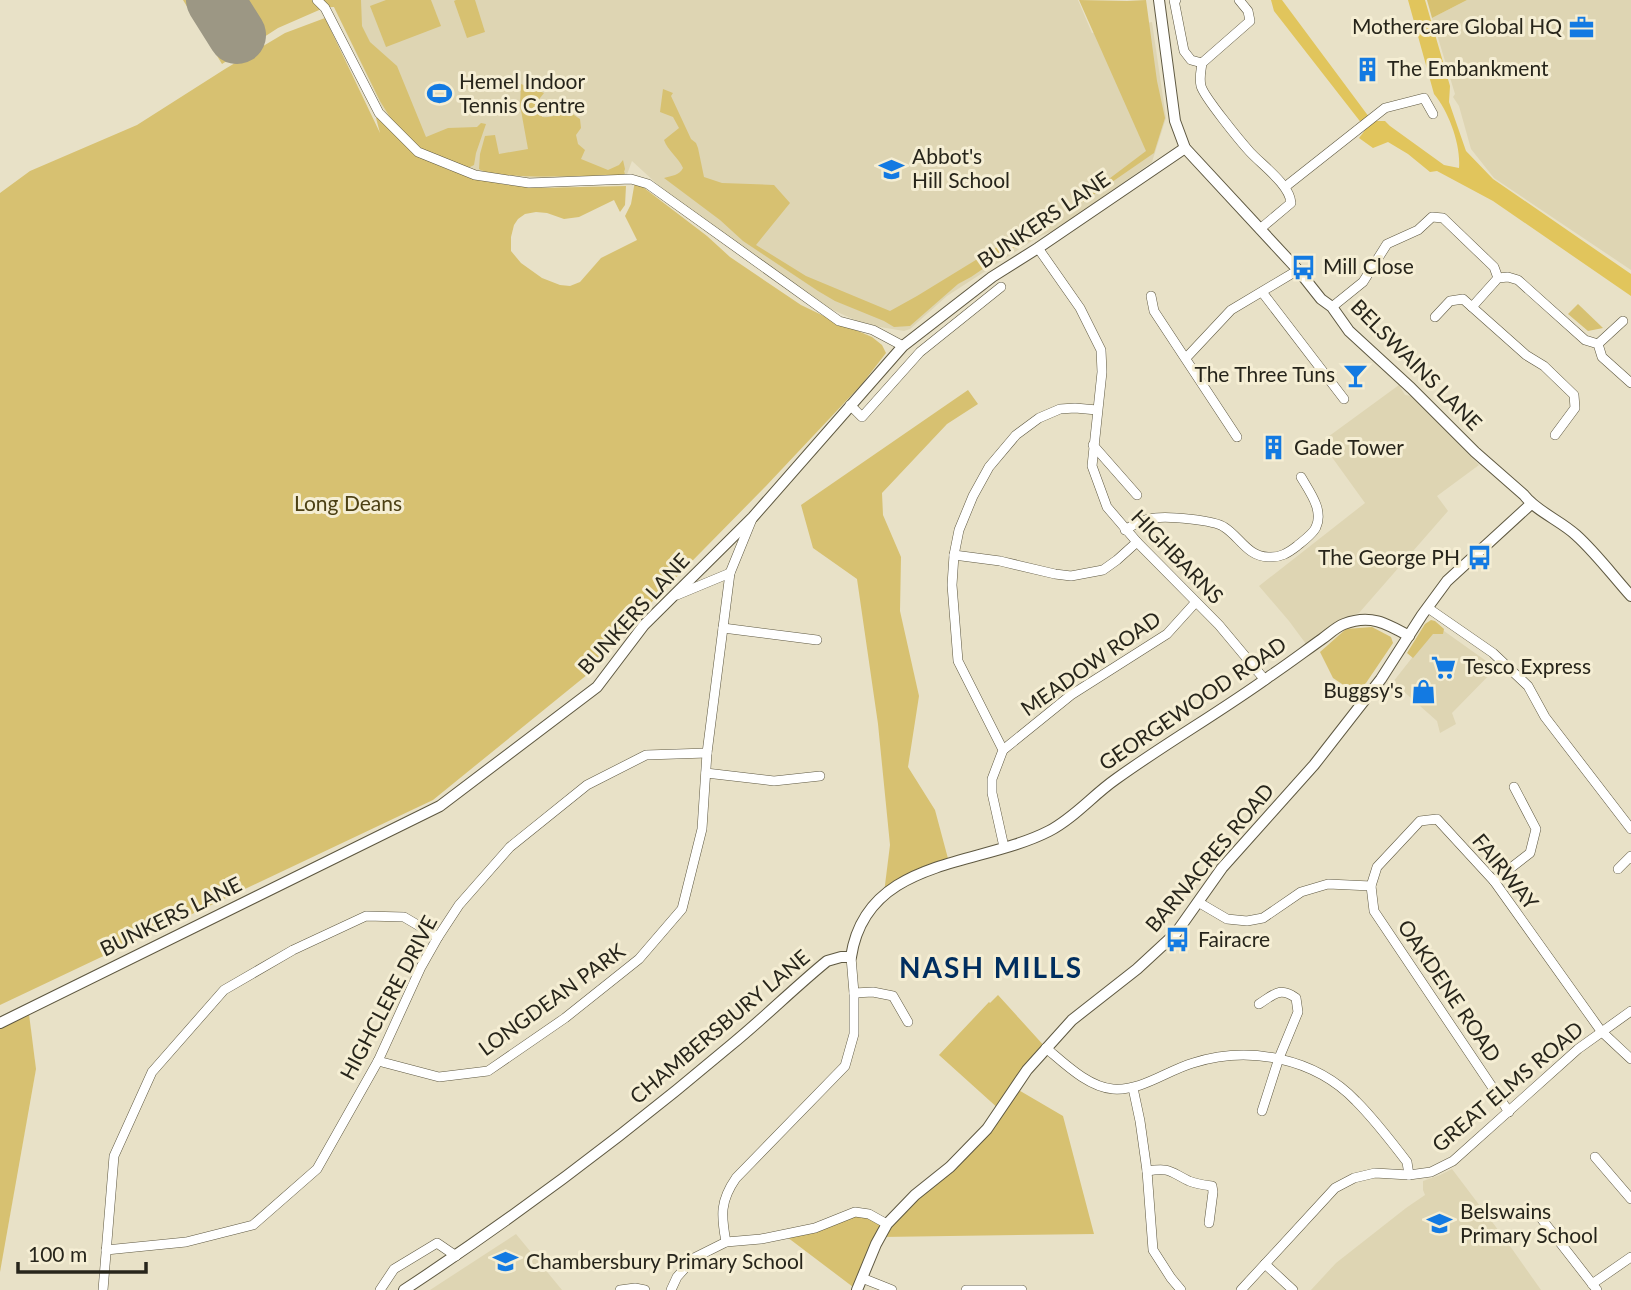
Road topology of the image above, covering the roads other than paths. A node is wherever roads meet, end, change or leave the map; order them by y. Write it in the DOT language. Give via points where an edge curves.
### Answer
graph roads {
  1 [pos="317,0"];
  2 [pos="1159,0"];
  3 [pos="1175,0"];
  4 [pos="1239,0"];
  5 [pos="1202,64"];
  6 [pos="1433,114"];
  7 [pos="1185,148"];
  8 [pos="1285,187"];
  9 [pos="1260,229"];
  10 [pos="1038,248"];
  11 [pos="1298,270"];
  12 [pos="1503,278"];
  13 [pos="1001,287"];
  14 [pos="1262,292"];
  15 [pos="1151,296"];
  16 [pos="1332,307"];
  17 [pos="1472,307"];
  18 [pos="1435,317"];
  19 [pos="1623,321"];
  20 [pos="1598,345"];
  21 [pos="903,346"];
  22 [pos="1186,358"];
  23 [pos="1631,383"];
  24 [pos="1344,399"];
  25 [pos="850,405"];
  26 [pos="1097,410"];
  27 [pos="1555,435"];
  28 [pos="1237,437"];
  29 [pos="1093,444"];
  30 [pos="1301,477"];
  31 [pos="1137,495"];
  32 [pos="1531,504"];
  33 [pos="753,517"];
  34 [pos="1125,530"];
  35 [pos="1137,542"];
  36 [pos="954,555"];
  37 [pos="730,573"];
  38 [pos="1631,596"];
  39 [pos="672,597"];
  40 [pos="1195,603"];
  41 [pos="1428,608"];
  42 [pos="723,628"];
  43 [pos="1409,636"];
  44 [pos="817,640"];
  45 [pos="1265,680"];
  46 [pos="1003,750"];
  47 [pos="708,753"];
  48 [pos="706,773"];
  49 [pos="820,776"];
  50 [pos="1514,787"];
  51 [pos="1631,828"];
  52 [pos="1004,847"];
  53 [pos="1631,856"];
  54 [pos="1618,869"];
  55 [pos="1494,881"];
  56 [pos="1371,886"];
  57 [pos="1198,902"];
  58 [pos="438,937"];
  59 [pos="851,957"];
  60 [pos="854,993"];
  61 [pos="1259,1004"];
  62 [pos="1631,1011"];
  63 [pos="908,1022"];
  64 [pos="0,1023"];
  65 [pos="1601,1031"];
  66 [pos="1046,1048"];
  67 [pos="1279,1058"];
  68 [pos="1631,1059"];
  69 [pos="378,1061"];
  70 [pos="1133,1088"];
  71 [pos="1262,1111"];
  72 [pos="1508,1112"];
  73 [pos="1595,1157"];
  74 [pos="1146,1171"];
  75 [pos="1409,1175"];
  76 [pos="1631,1199"];
  77 [pos="1537,1213"];
  78 [pos="1209,1223"];
  79 [pos="887,1224"];
  80 [pos="726,1242"];
  81 [pos="106,1250"];
  82 [pos="456,1256"];
  83 [pos="1631,1257"];
  84 [pos="1265,1265"];
  85 [pos="862,1278"];
  86 [pos="1595,1287"];
  87 [pos="103,1290"];
  88 [pos="380,1290"];
  89 [pos="404,1290"];
  90 [pos="621,1290"];
  91 [pos="645,1290"];
  92 [pos="671,1290"];
  93 [pos="857,1290"];
  94 [pos="892,1290"];
  95 [pos="965,1290"];
  96 [pos="1022,1290"];
  97 [pos="1181,1290"];
  98 [pos="1241,1290"];
  99 [pos="1293,1290"];
  1 -- 21 [label="street" via="379,113 418,152 475,175 529,183 631,180 648,184 839,321 873,330"];
  2 -- 7 [label="street" via="1175,121"];
  3 -- 5 [label="street" via="1185,51 1191,60"];
  4 -- 5 [label="street" via="1250,21"];
  5 -- 8 [label="street" via="1202,89 1249,150"];
  6 -- 8 [label="street" via="1424,98 1385,108"];
  7 -- 9 [label="street, BELSWAINS LANE"];
  7 -- 10 [label="street, BUNKERS LANE"];
  8 -- 9 [label="street" via="1290,203"];
  9 -- 11 [label="street, BELSWAINS LANE"];
  10 -- 21 [label="street, BUNKERS LANE" via="992,277"];
  10 -- 26 [label="street" via="1080,308 1101,350"];
  11 -- 14 [label="street"];
  11 -- 16 [label="street, BELSWAINS LANE"];
  12 -- 16 [label="street" via="1443,218 1432,217 1418,230 1387,244 1363,282"];
  12 -- 17 [label="street"];
  12 -- 20 [label="street" via="1518,280 1585,340"];
  13 -- 25 [label="street" via="920,352 862,417"];
  14 -- 22 [label="street" via="1231,310"];
  14 -- 24 [label="street"];
  15 -- 22 [label="street" via="1154,311"];
  16 -- 32 [label="street, BELSWAINS LANE" via="1349,331"];
  17 -- 18 [label="street" via="1463,299 1450,300"];
  17 -- 27 [label="street" via="1574,395 1575,408"];
  19 -- 20 [label="street"];
  20 -- 23 [label="street" via="1602,357"];
  21 -- 25 [label="street, BUNKERS LANE"];
  22 -- 28 [label="street"];
  25 -- 33 [label="street, BUNKERS LANE"];
  26 -- 29 [label="street, HIGHBARNS"];
  26 -- 36 [label="street" via="1060,409 1016,435 989,467 973,496"];
  29 -- 31 [label="street, HIGHBARNS"];
  29 -- 34 [label="street, HIGHBARNS" via="1092,466 1107,507"];
  30 -- 34 [label="street" via="1314,499 1316,528 1282,556 1253,553 1223,526 1205,521 1156,517"];
  32 -- 38 [label="street, BELSWAINS LANE" via="1576,535"];
  32 -- 41 [label="street, BARNACRES ROAD" via="1447,581"];
  33 -- 37 [label="street, LONGDEAN PARK"];
  33 -- 39 [label="street, BUNKERS LANE"];
  34 -- 35 [label="street, HIGHBARNS"];
  35 -- 36 [label="street" via="1103,570 1071,576"];
  35 -- 40 [label="street, HIGHBARNS"];
  36 -- 46 [label="street" via="958,661"];
  37 -- 39 [label="street"];
  37 -- 42 [label="street, LONGDEAN PARK"];
  39 -- 64 [label="street, BUNKERS LANE" via="644,625 597,687 440,806"];
  40 -- 45 [label="street, HIGHBARNS"];
  40 -- 46 [label="street, MEADOW ROAD" via="1167,635 1072,694"];
  41 -- 43 [label="street, BARNACRES ROAD"];
  41 -- 51 [label="street" via="1493,653 1528,686 1545,717"];
  42 -- 44 [label="street"];
  42 -- 47 [label="street, LONGDEAN PARK"];
  43 -- 45 [label="street, GEORGEWOOD ROAD" via="1385,622 1363,619 1342,624"];
  43 -- 57 [label="street, BARNACRES ROAD" via="1314,765 1222,868"];
  45 -- 52 [label="street, GEORGEWOOD ROAD" via="1117,778 1063,822"];
  46 -- 52 [label="street" via="992,793"];
  47 -- 48 [label="street, LONGDEAN PARK"];
  47 -- 58 [label="street, HIGHCLERE DRIVE" via="646,755 587,785 510,847 459,905"];
  48 -- 49 [label="street" via="774,781"];
  48 -- 69 [label="street, LONGDEAN PARK" via="702,829 682,909 639,959 488,1071 439,1077"];
  50 -- 55 [label="street" via="1536,829 1530,853"];
  52 -- 59 [label="street" via="906,879 866,916"];
  53 -- 54 [label="street"];
  55 -- 56 [label="street, FAIRWAY" via="1437,819 1420,821 1377,867"];
  55 -- 65 [label="street, FAIRWAY"];
  56 -- 57 [label="street" via="1328,884 1301,892 1263,918 1247,921 1227,919"];
  56 -- 72 [label="street, OAKDENE ROAD" via="1374,911"];
  57 -- 66 [label="street, BARNACRES ROAD" via="1176,933 1072,1020"];
  58 -- 69 [label="street, HIGHCLERE DRIVE"];
  58 -- 81 [label="street" via="404,917 366,916 293,950 224,990 152,1072 114,1156"];
  59 -- 60 [label="street"];
  59 -- 82 [label="street, CHAMBERSBURY LANE" via="827,961 631,1126"];
  60 -- 63 [label="street" via="893,996"];
  60 -- 80 [label="street" via="854,1034 845,1066 728,1189 722,1215"];
  61 -- 67 [label="street" via="1278,992 1296,998 1298,1012"];
  62 -- 65 [label="street, GREAT ELMS ROAD"];
  65 -- 68 [label="street, FAIRWAY"];
  65 -- 72 [label="street, GREAT ELMS ROAD"];
  66 -- 70 [label="street" via="1083,1078 1110,1089"];
  66 -- 79 [label="street, BARNACRES ROAD" via="987,1129"];
  67 -- 70 [label="street" via="1249,1054 1218,1057"];
  67 -- 71 [label="street"];
  67 -- 75 [label="street" via="1326,1076 1354,1099 1407,1162"];
  69 -- 81 [label="street, HIGHCLERE DRIVE" via="317,1169 253,1225 186,1242"];
  70 -- 74 [label="street"];
  72 -- 75 [label="street, GREAT ELMS ROAD" via="1453,1161 1431,1172"];
  73 -- 76 [label="street"];
  74 -- 78 [label="street" via="1173,1171 1191,1182 1212,1186"];
  74 -- 97 [label="street" via="1153,1250"];
  75 -- 84 [label="street, GREAT ELMS ROAD" via="1375,1173 1335,1188"];
  77 -- 86 [label="street"];
  79 -- 80 [label="street" via="855,1212 814,1228"];
  79 -- 85 [label="street, BARNACRES ROAD"];
  80 -- 92 [label="street" via="694,1258"];
  81 -- 87 [label="street"];
  82 -- 88 [label="street" via="437,1243 394,1269"];
  82 -- 89 [label="street, CHAMBERSBURY LANE"];
  83 -- 86 [label="street"];
  84 -- 98 [label="street, GREAT ELMS ROAD"];
  84 -- 99 [label="street"];
  85 -- 93 [label="street, BARNACRES ROAD"];
  85 -- 94 [label="street"];
  90 -- 91 [label="street"];
  95 -- 96 [label="street"];
}
